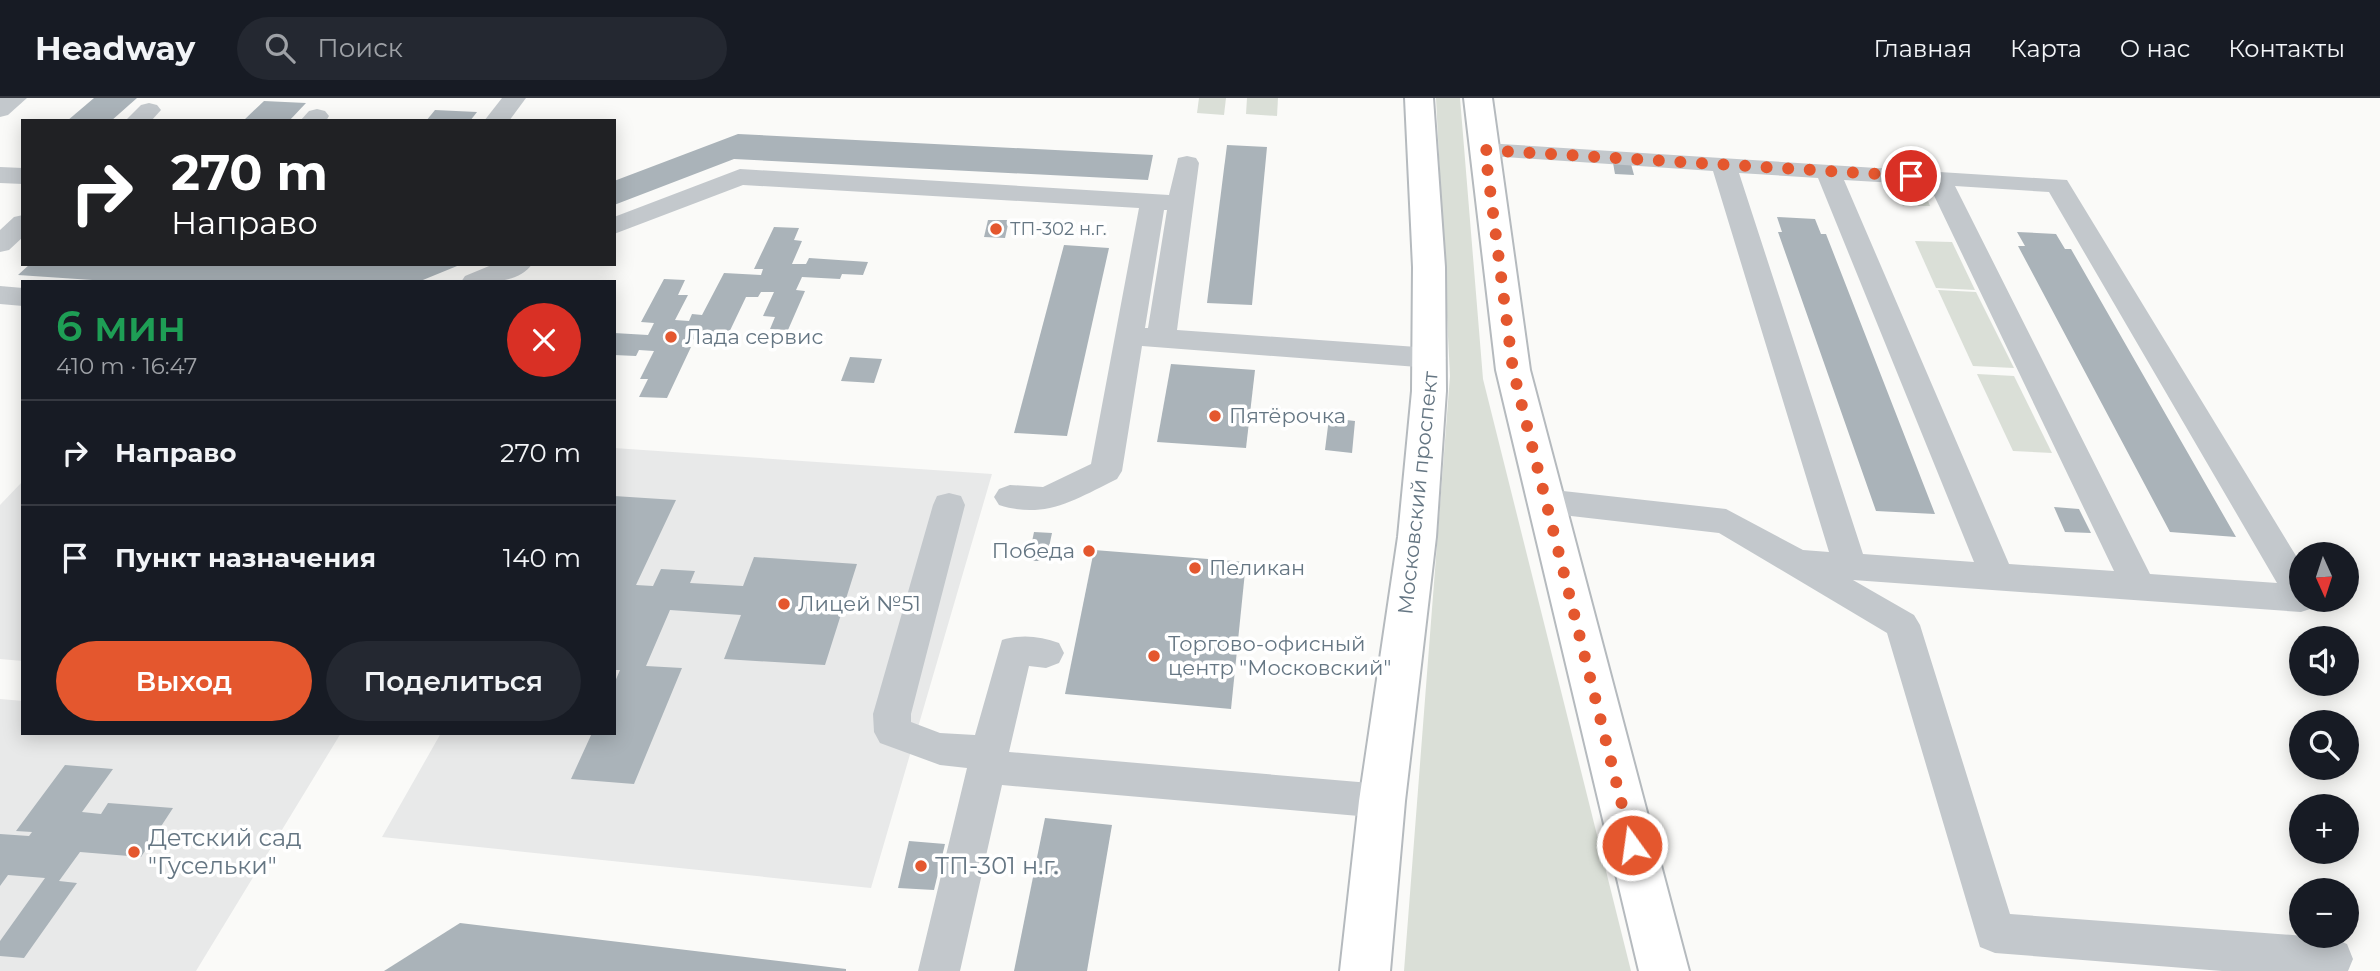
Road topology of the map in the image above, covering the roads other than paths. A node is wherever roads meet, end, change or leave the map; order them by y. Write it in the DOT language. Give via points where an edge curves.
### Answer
graph roads {
  1 [pos="15,98"];
  2 [pos="514,98"];
  3 [pos="1419,98"];
  4 [pos="1478,98"];
  5 [pos="0,110"];
  6 [pos="499,119"];
  7 [pos="1485,150"];
  8 [pos="1187,163"];
  9 [pos="1724,165"];
  10 [pos="1828,171"];
  11 [pos="0,175"];
  12 [pos="21,176"];
  13 [pos="1938,178"];
  14 [pos="1167,202"];
  15 [pos="21,225"];
  16 [pos="616,225"];
  17 [pos="0,244"];
  18 [pos="514,266"];
  19 [pos="480,280"];
  20 [pos="0,295"];
  21 [pos="21,297"];
  22 [pos="1130,336"];
  23 [pos="1161,339"];
  24 [pos="1431,359"];
  25 [pos="1010,497"];
  26 [pos="1545,501"];
  27 [pos="949,505"];
  28 [pos="1798,563"];
  29 [pos="1850,566"];
  30 [pos="2289,573"];
  31 [pos="1997,577"];
  32 [pos="2139,587"];
  33 [pos="2289,597"];
  34 [pos="1046,653"];
  35 [pos="988,760"];
  36 [pos="1382,801"];
  37 [pos="2332,959"];
  38 [pos="939,971"];
  39 [pos="1365,971"];
  40 [pos="1664,971"];
  1 -- 5 [label="street"];
  2 -- 6 [label="street"];
  3 -- 24 [label="main road, Московский проспект"];
  4 -- 7 [label="main road"];
  7 -- 9 [label="street"];
  7 -- 26 [label="main road" via="1513,370"];
  8 -- 14 [label="street"];
  9 -- 10 [label="street"];
  9 -- 29 [label="street"];
  10 -- 13 [label="street"];
  10 -- 31 [label="street"];
  11 -- 12 [label="street"];
  13 -- 30 [label="street" via="2058,185"];
  13 -- 32 [label="street"];
  14 -- 16 [label="street" via="740,177"];
  14 -- 22 [label="street"];
  14 -- 23 [label="street"];
  15 -- 17 [label="street"];
  18 -- 19 [label="street"];
  20 -- 21 [label="street"];
  22 -- 23 [label="street"];
  22 -- 25 [label="street" via="1106,471 1046,499"];
  23 -- 24 [label="street"];
  24 -- 36 [label="main road, Московский проспект" via="1417,537"];
  26 -- 28 [label="street" via="1727,521"];
  26 -- 40 [label="main road"];
  27 -- 35 [label="street" via="892,713 893,732"];
  28 -- 29 [label="street"];
  28 -- 37 [label="street" via="1902,625 1995,933"];
  29 -- 31 [label="street"];
  31 -- 32 [label="street"];
  32 -- 33 [label="street"];
  34 -- 35 [label="street" via="1014,650"];
  35 -- 36 [label="street"];
  35 -- 38 [label="street"];
  36 -- 39 [label="main road, Московский проспект"];
}
